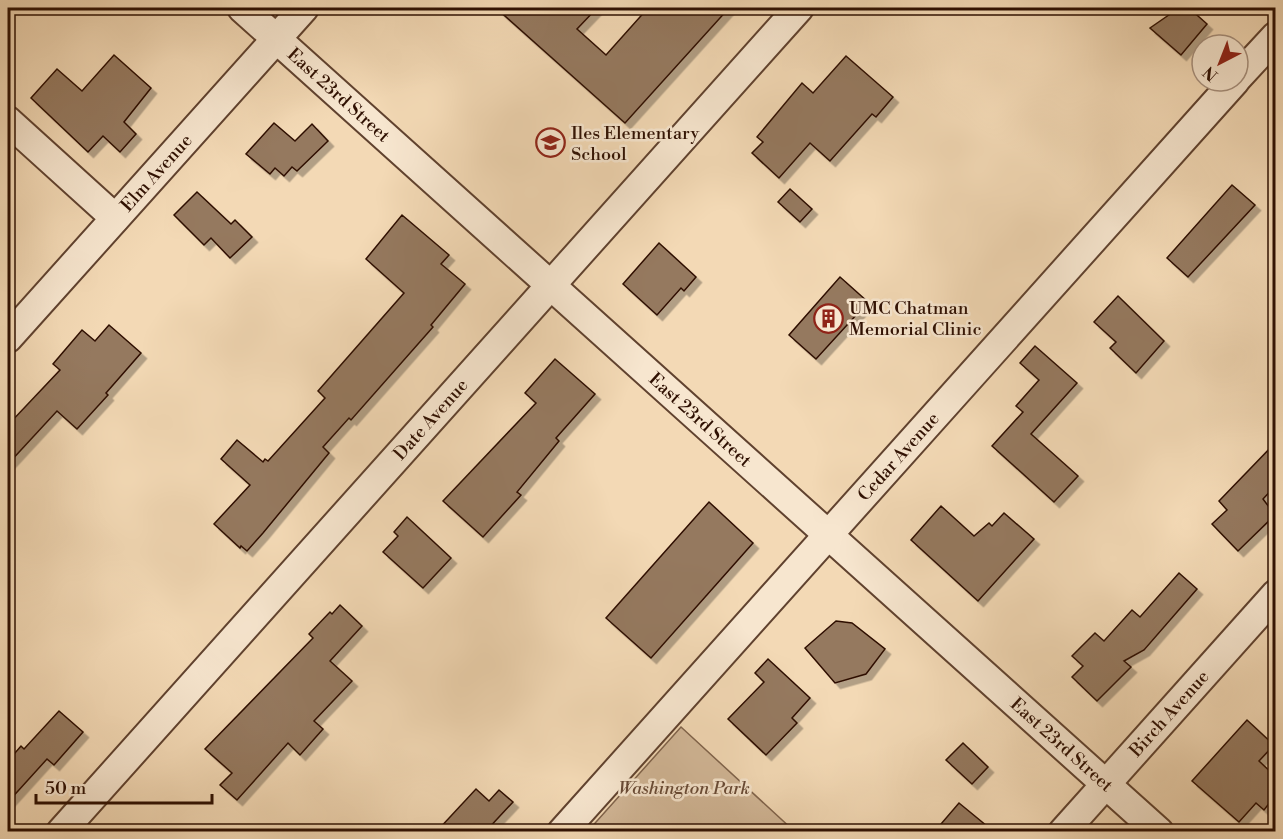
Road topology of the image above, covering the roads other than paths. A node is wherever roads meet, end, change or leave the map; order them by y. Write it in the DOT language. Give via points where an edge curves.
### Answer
graph roads {
  1 [pos="242,8"];
  2 [pos="304,8"];
  3 [pos="799,8"];
  4 [pos="1275,36"];
  5 [pos="276,38"];
  6 [pos="1250,64"];
  7 [pos="1224,93"];
  8 [pos="8,121"];
  9 [pos="115,218"];
  10 [pos="550,284"];
  11 [pos="8,338"];
  12 [pos="828,535"];
  13 [pos="1275,594"];
  14 [pos="1105,784"];
  15 [pos="62,831"];
  16 [pos="562,831"];
  17 [pos="1063,831"];
  18 [pos="1159,831"];
  1 -- 5 [label="street, East 23rd Street"];
  2 -- 5 [label="street, Elm Avenue"];
  3 -- 10 [label="street, Date Avenue"];
  4 -- 6 [label="street"];
  5 -- 9 [label="street, Elm Avenue"];
  5 -- 10 [label="street, East 23rd Street"];
  7 -- 12 [label="street, Cedar Avenue"];
  8 -- 9 [label="street"];
  9 -- 11 [label="street, Elm Avenue"];
  10 -- 12 [label="street, East 23rd Street"];
  10 -- 15 [label="street, Date Avenue"];
  12 -- 14 [label="street, East 23rd Street"];
  12 -- 16 [label="street, Cedar Avenue"];
  13 -- 14 [label="street, Birch Avenue"];
  14 -- 17 [label="street, Birch Avenue"];
  14 -- 18 [label="street, East 23rd Street"];
}
